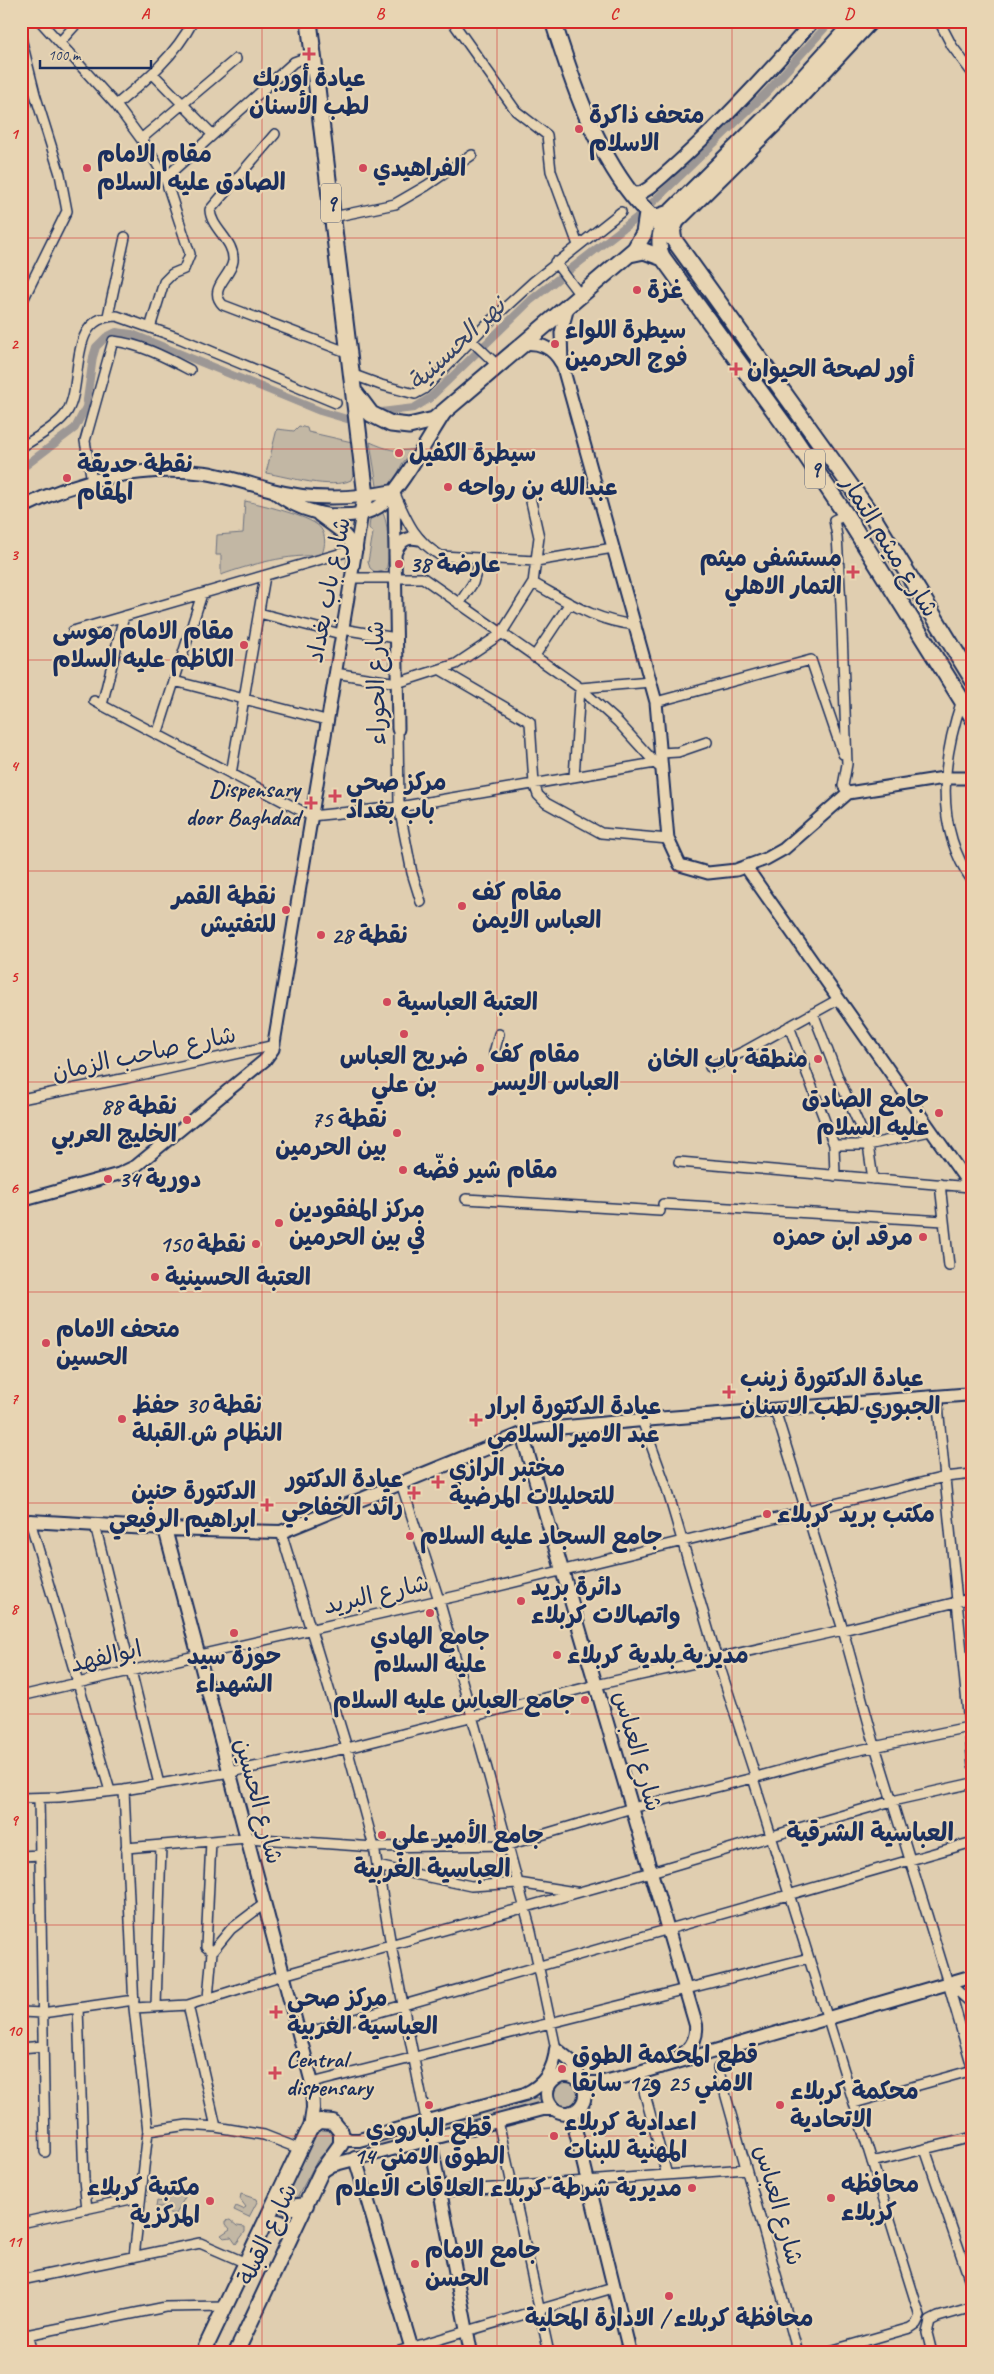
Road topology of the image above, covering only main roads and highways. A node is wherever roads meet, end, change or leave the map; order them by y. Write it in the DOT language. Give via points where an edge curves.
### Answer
graph roads {
  1 [pos="309,21"];
  2 [pos="553,21"];
  3 [pos="813,21"];
  4 [pos="854,21"];
  5 [pos="871,21"];
  6 [pos="631,194"];
  7 [pos="647,214"];
  8 [pos="669,220"];
  9 [pos="630,254"];
  10 [pos="663,258"];
  11 [pos="354,387"];
  12 [pos="445,412"];
  13 [pos="272,490"];
  14 [pos="394,491"];
  15 [pos="366,496"];
  16 [pos="21,508"];
  17 [pos="315,512"];
  18 [pos="362,513"];
  19 [pos="888,540"];
  20 [pos="356,549"];
  21 [pos="868,552"];
  22 [pos="906,570"];
  23 [pos="888,583"];
  24 [pos="973,680"];
  25 [pos="973,718"];
  26 [pos="973,1394"];
  27 [pos="522,1434"];
  28 [pos="25,1522"];
  29 [pos="166,1529"];
  30 [pos="973,1976"];
  31 [pos="662,2067"];
  32 [pos="582,2083"];
  33 [pos="554,2109"];
  34 [pos="571,2112"];
  35 [pos="310,2128"];
  36 [pos="342,2136"];
  37 [pos="430,2139"];
  38 [pos="355,2158"];
  39 [pos="321,2172"];
  40 [pos="280,2192"];
  41 [pos="306,2205"];
  42 [pos="264,2225"];
  43 [pos="290,2236"];
  44 [pos="413,2350"];
  45 [pos="203,2353"];
  46 [pos="236,2353"];
  47 [pos="471,2353"];
  48 [pos="630,2353"];
  1 -- 11 [label="highway, 9"];
  2 -- 6 [label="highway, 9" via="597,137"];
  3 -- 6 [label="main road" via="742,100 678,162 649,188"];
  4 -- 8 [label="main road"];
  5 -- 8 [label="main road" via="764,135"];
  6 -- 7 [label="highway, 9"];
  7 -- 8 [label="highway, شارع ميثم التمار / 9"];
  7 -- 9 [label="highway, شارع باب بغداد" via="642,239"];
  8 -- 10 [label="main road" via="660,247"];
  8 -- 19 [label="highway, شارع ميثم التمار / 9" via="674,240"];
  9 -- 10 [label="highway" via="644,252"];
  9 -- 12 [label="highway, شارع باب بغداد" via="574,294 522,344 493,361"];
  10 -- 21 [label="highway, شارع ميثم التمار / 9" via="788,430"];
  11 -- 12 [label="highway" via="366,409 376,418 391,424 409,426 428,422"];
  11 -- 15 [label="highway"];
  12 -- 14 [label="main road, شارع باب بغداد"];
  13 -- 15 [label="main road" via="314,497"];
  13 -- 16 [label="main road" via="228,477 183,471 137,472 55,492"];
  13 -- 17 [label="main road" via="288,501"];
  14 -- 15 [label="main road"];
  14 -- 18 [label="main road, شارع باب بغداد" via="380,506"];
  15 -- 18 [label="highway"];
  17 -- 18 [label="main road" via="338,515"];
  17 -- 20 [label="main road" via="342,532"];
  19 -- 21 [label="highway" via="882,553"];
  19 -- 22 [label="highway, شارع ميثم التمار / 9"];
  21 -- 23 [label="highway, شارع ميثم التمار / 9"];
  22 -- 23 [label="highway" via="899,565 890,567 886,575"];
  22 -- 24 [label="highway, شارع ميثم التمار / 9"];
  23 -- 25 [label="highway, شارع ميثم التمار / 9"];
  26 -- 27 [label="main road" via="642,1420"];
  27 -- 29 [label="main road" via="281,1532"];
  27 -- 31 [label="main road, شارع العباس" via="696,2025 695,2040 680,2056"];
  28 -- 29 [label="main road"];
  29 -- 35 [label="main road, شارع الحسين" via="312,2083"];
  30 -- 31 [label="main road"];
  31 -- 32 [label="main road" via="600,2083"];
  32 -- 33 [label="main road" via="568,2075 552,2080 546,2095"];
  32 -- 34 [label="main road" via="584,2100"];
  32 -- 36 [label="main road" via="573,2063 556,2049 548,2077 534,2090 359,2140"];
  33 -- 34 [label="main road"];
  33 -- 37 [label="main road" via="543,2109"];
  34 -- 48 [label="main road"];
  35 -- 36 [label="main road" via="316,2122 329,2121 336,2125"];
  35 -- 40 [label="main road"];
  36 -- 39 [label="main road, شارع القبلة" via="339,2147"];
  37 -- 38 [label="main road"];
  37 -- 47 [label="main road"];
  38 -- 39 [label="main road" via="329,2166"];
  38 -- 44 [label="main road"];
  39 -- 41 [label="main road, شارع القبلة"];
  40 -- 41 [label="main road" via="283,2202 291,2208"];
  40 -- 42 [label="main road"];
  41 -- 43 [label="main road, شارع القبلة"];
  42 -- 43 [label="main road" via="281,2222"];
  42 -- 45 [label="main road"];
  43 -- 46 [label="main road, شارع القبلة"];
}
